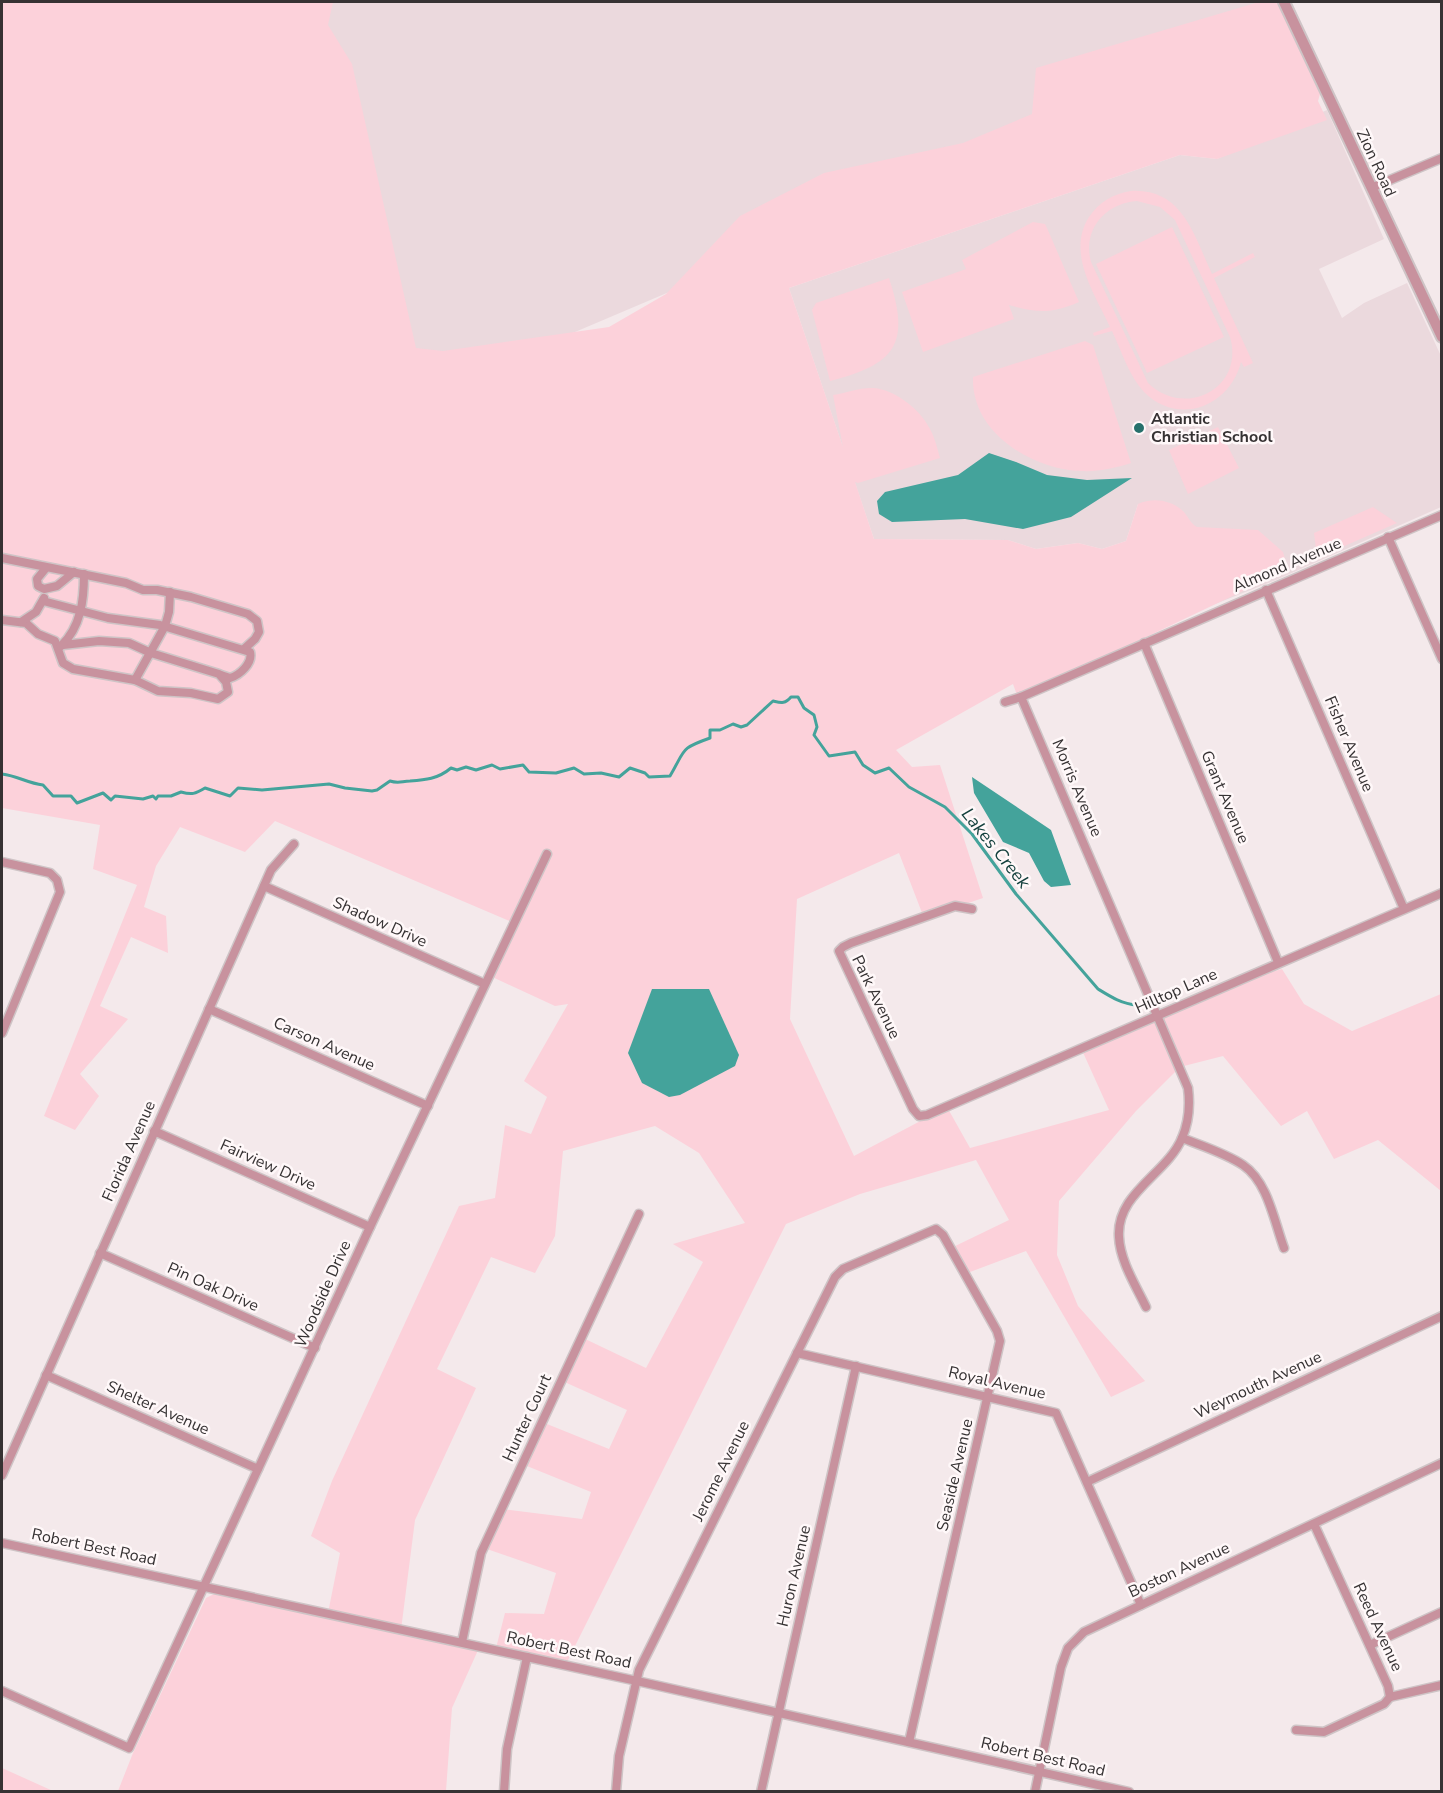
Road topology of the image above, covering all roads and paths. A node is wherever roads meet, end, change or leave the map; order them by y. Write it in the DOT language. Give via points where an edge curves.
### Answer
graph roads {
  1 [pos="1284,2"];
  2 [pos="1442,158"];
  3 [pos="1371,188"];
  4 [pos="1442,337"];
  5 [pos="1442,514"];
  6 [pos="1388,537"];
  7 [pos="2,558"];
  8 [pos="46,567"];
  9 [pos="74,573"];
  10 [pos="84,574"];
  11 [pos="44,589"];
  12 [pos="1266,591"];
  13 [pos="170,592"];
  14 [pos="43,601"];
  15 [pos="80,612"];
  16 [pos="2,620"];
  17 [pos="20,622"];
  18 [pos="165,626"];
  19 [pos="1144,643"];
  20 [pos="61,646"];
  21 [pos="244,649"];
  22 [pos="151,653"];
  23 [pos="1442,658"];
  24 [pos="219,674"];
  25 [pos="135,680"];
  26 [pos="1021,697"];
  27 [pos="1005,702"];
  28 [pos="294,844"];
  29 [pos="547,854"];
  30 [pos="2,862"];
  31 [pos="264,886"];
  32 [pos="1442,893"];
  33 [pos="972,909"];
  34 [pos="1404,909"];
  35 [pos="1278,962"];
  36 [pos="485,984"];
  37 [pos="209,1009"];
  38 [pos="1158,1015"];
  39 [pos="2,1033"];
  40 [pos="428,1106"];
  41 [pos="922,1116"];
  42 [pos="154,1131"];
  43 [pos="1182,1138"];
  44 [pos="639,1214"];
  45 [pos="370,1227"];
  46 [pos="936,1229"];
  47 [pos="1284,1248"];
  48 [pos="100,1253"];
  49 [pos="1146,1307"];
  50 [pos="1442,1316"];
  51 [pos="315,1348"];
  52 [pos="797,1353"];
  53 [pos="856,1366"];
  54 [pos="46,1375"];
  55 [pos="988,1396"];
  56 [pos="1442,1463"];
  57 [pos="258,1469"];
  58 [pos="2,1475"];
  59 [pos="1087,1482"];
  60 [pos="1314,1524"];
  61 [pos="2,1543"];
  62 [pos="204,1587"];
  63 [pos="1141,1605"];
  64 [pos="1442,1612"];
  65 [pos="462,1642"];
  66 [pos="1370,1645"];
  67 [pos="527,1657"];
  68 [pos="637,1681"];
  69 [pos="1440,1685"];
  70 [pos="2,1691"];
  71 [pos="1390,1697"];
  72 [pos="778,1712"];
  73 [pos="1296,1730"];
  74 [pos="909,1742"];
  75 [pos="1039,1771"];
  76 [pos="504,1791"];
  77 [pos="616,1791"];
  78 [pos="761,1791"];
  79 [pos="1035,1791"];
  80 [pos="1129,1791"];
  1 -- 3 [label="street, Zion Road"];
  2 -- 3 [label="street"];
  3 -- 4 [label="street, Zion Road"];
  5 -- 6 [label="street, Almond Avenue"];
  6 -- 12 [label="street, Almond Avenue"];
  6 -- 23 [label="street"];
  7 -- 8 [label="street"];
  8 -- 9 [label="street"];
  8 -- 11 [label="street" via="37,579 38,586"];
  9 -- 10 [label="street"];
  9 -- 11 [label="street" via="57,586"];
  10 -- 13 [label="street" via="143,590"];
  10 -- 15 [label="street"];
  11 -- 14 [label="street"];
  12 -- 19 [label="street, Almond Avenue"];
  12 -- 34 [label="street, Fisher Avenue"];
  13 -- 18 [label="street"];
  13 -- 21 [label="street" via="252,616 259,634"];
  14 -- 15 [label="street"];
  14 -- 17 [label="street" via="36,612"];
  15 -- 18 [label="street"];
  15 -- 20 [label="street" via="74,629"];
  16 -- 17 [label="street"];
  17 -- 20 [label="street"];
  18 -- 21 [label="street"];
  18 -- 22 [label="street"];
  19 -- 26 [label="street"];
  19 -- 35 [label="street, Grant Avenue"];
  20 -- 22 [label="street" via="127,642"];
  20 -- 25 [label="street" via="63,663 69,667"];
  21 -- 24 [label="street" via="251,657 241,672 230,678"];
  22 -- 24 [label="street"];
  22 -- 25 [label="street"];
  24 -- 25 [label="street" via="228,690 218,699 158,691"];
  26 -- 27 [label="street"];
  26 -- 38 [label="street, Morris Avenue"];
  28 -- 31 [label="street, Florida Avenue" via="271,870"];
  29 -- 36 [label="street, Woodside Drive"];
  30 -- 39 [label="street" via="50,873 60,892"];
  31 -- 36 [label="street, Shadow Drive"];
  31 -- 37 [label="street, Florida Avenue"];
  32 -- 34 [label="street, Hilltop Lane"];
  33 -- 41 [label="street, Park Avenue" via="955,906 839,951 913,1109"];
  34 -- 35 [label="street, Hilltop Lane"];
  35 -- 38 [label="street, Hilltop Lane"];
  36 -- 40 [label="street, Woodside Drive"];
  37 -- 40 [label="street, Carson Avenue"];
  37 -- 42 [label="street, Florida Avenue"];
  38 -- 41 [label="street, Hilltop Lane"];
  38 -- 43 [label="street, Morris Avenue" via="1188,1088 1189,1110"];
  40 -- 45 [label="street, Woodside Drive"];
  42 -- 45 [label="street, Fairview Drive"];
  42 -- 48 [label="street, Florida Avenue"];
  43 -- 47 [label="street" via="1249,1170 1261,1186"];
  43 -- 49 [label="street" via="1170,1157 1130,1200 1120,1222 1121,1249"];
  44 -- 65 [label="street, Hunter Court" via="481,1553"];
  45 -- 51 [label="street, Woodside Drive"];
  46 -- 52 [label="street, Jerome Avenue" via="839,1271"];
  46 -- 55 [label="street, Seaside Avenue" via="943,1235 999,1337"];
  48 -- 51 [label="street, Pin Oak Drive"];
  48 -- 54 [label="street, Florida Avenue"];
  50 -- 59 [label="street, Weymouth Avenue"];
  51 -- 57 [label="street, Woodside Drive"];
  52 -- 53 [label="street, Royal Avenue"];
  52 -- 68 [label="street, Jerome Avenue" via="639,1670"];
  53 -- 55 [label="street, Royal Avenue"];
  53 -- 72 [label="street, Huron Avenue"];
  54 -- 57 [label="street, Shelter Avenue"];
  54 -- 58 [label="street, Florida Avenue"];
  55 -- 59 [label="street, Royal Avenue" via="1056,1413"];
  55 -- 74 [label="street, Seaside Avenue"];
  56 -- 60 [label="street, Boston Avenue"];
  57 -- 62 [label="street, Woodside Drive"];
  59 -- 63 [label="street, Royal Avenue"];
  60 -- 63 [label="street, Boston Avenue"];
  60 -- 66 [label="street, Reed Avenue"];
  61 -- 62 [label="street, Robert Best Road"];
  62 -- 65 [label="street, Robert Best Road"];
  62 -- 70 [label="street, Woodside Drive" via="129,1748"];
  63 -- 75 [label="street, Boston Avenue" via="1087,1630 1068,1648"];
  64 -- 66 [label="street"];
  65 -- 67 [label="street, Robert Best Road"];
  66 -- 71 [label="street, Reed Avenue" via="1389,1686"];
  67 -- 68 [label="street, Robert Best Road"];
  67 -- 76 [label="street" via="507,1749"];
  68 -- 72 [label="street, Robert Best Road"];
  68 -- 77 [label="street, Jerome Avenue" via="619,1756"];
  69 -- 71 [label="street, Reed Avenue"];
  71 -- 73 [label="street" via="1324,1732"];
  72 -- 74 [label="street, Robert Best Road"];
  72 -- 78 [label="street, Huron Avenue"];
  74 -- 75 [label="street, Robert Best Road"];
  75 -- 79 [label="street, Boston Avenue"];
  75 -- 80 [label="street, Robert Best Road"];
}
